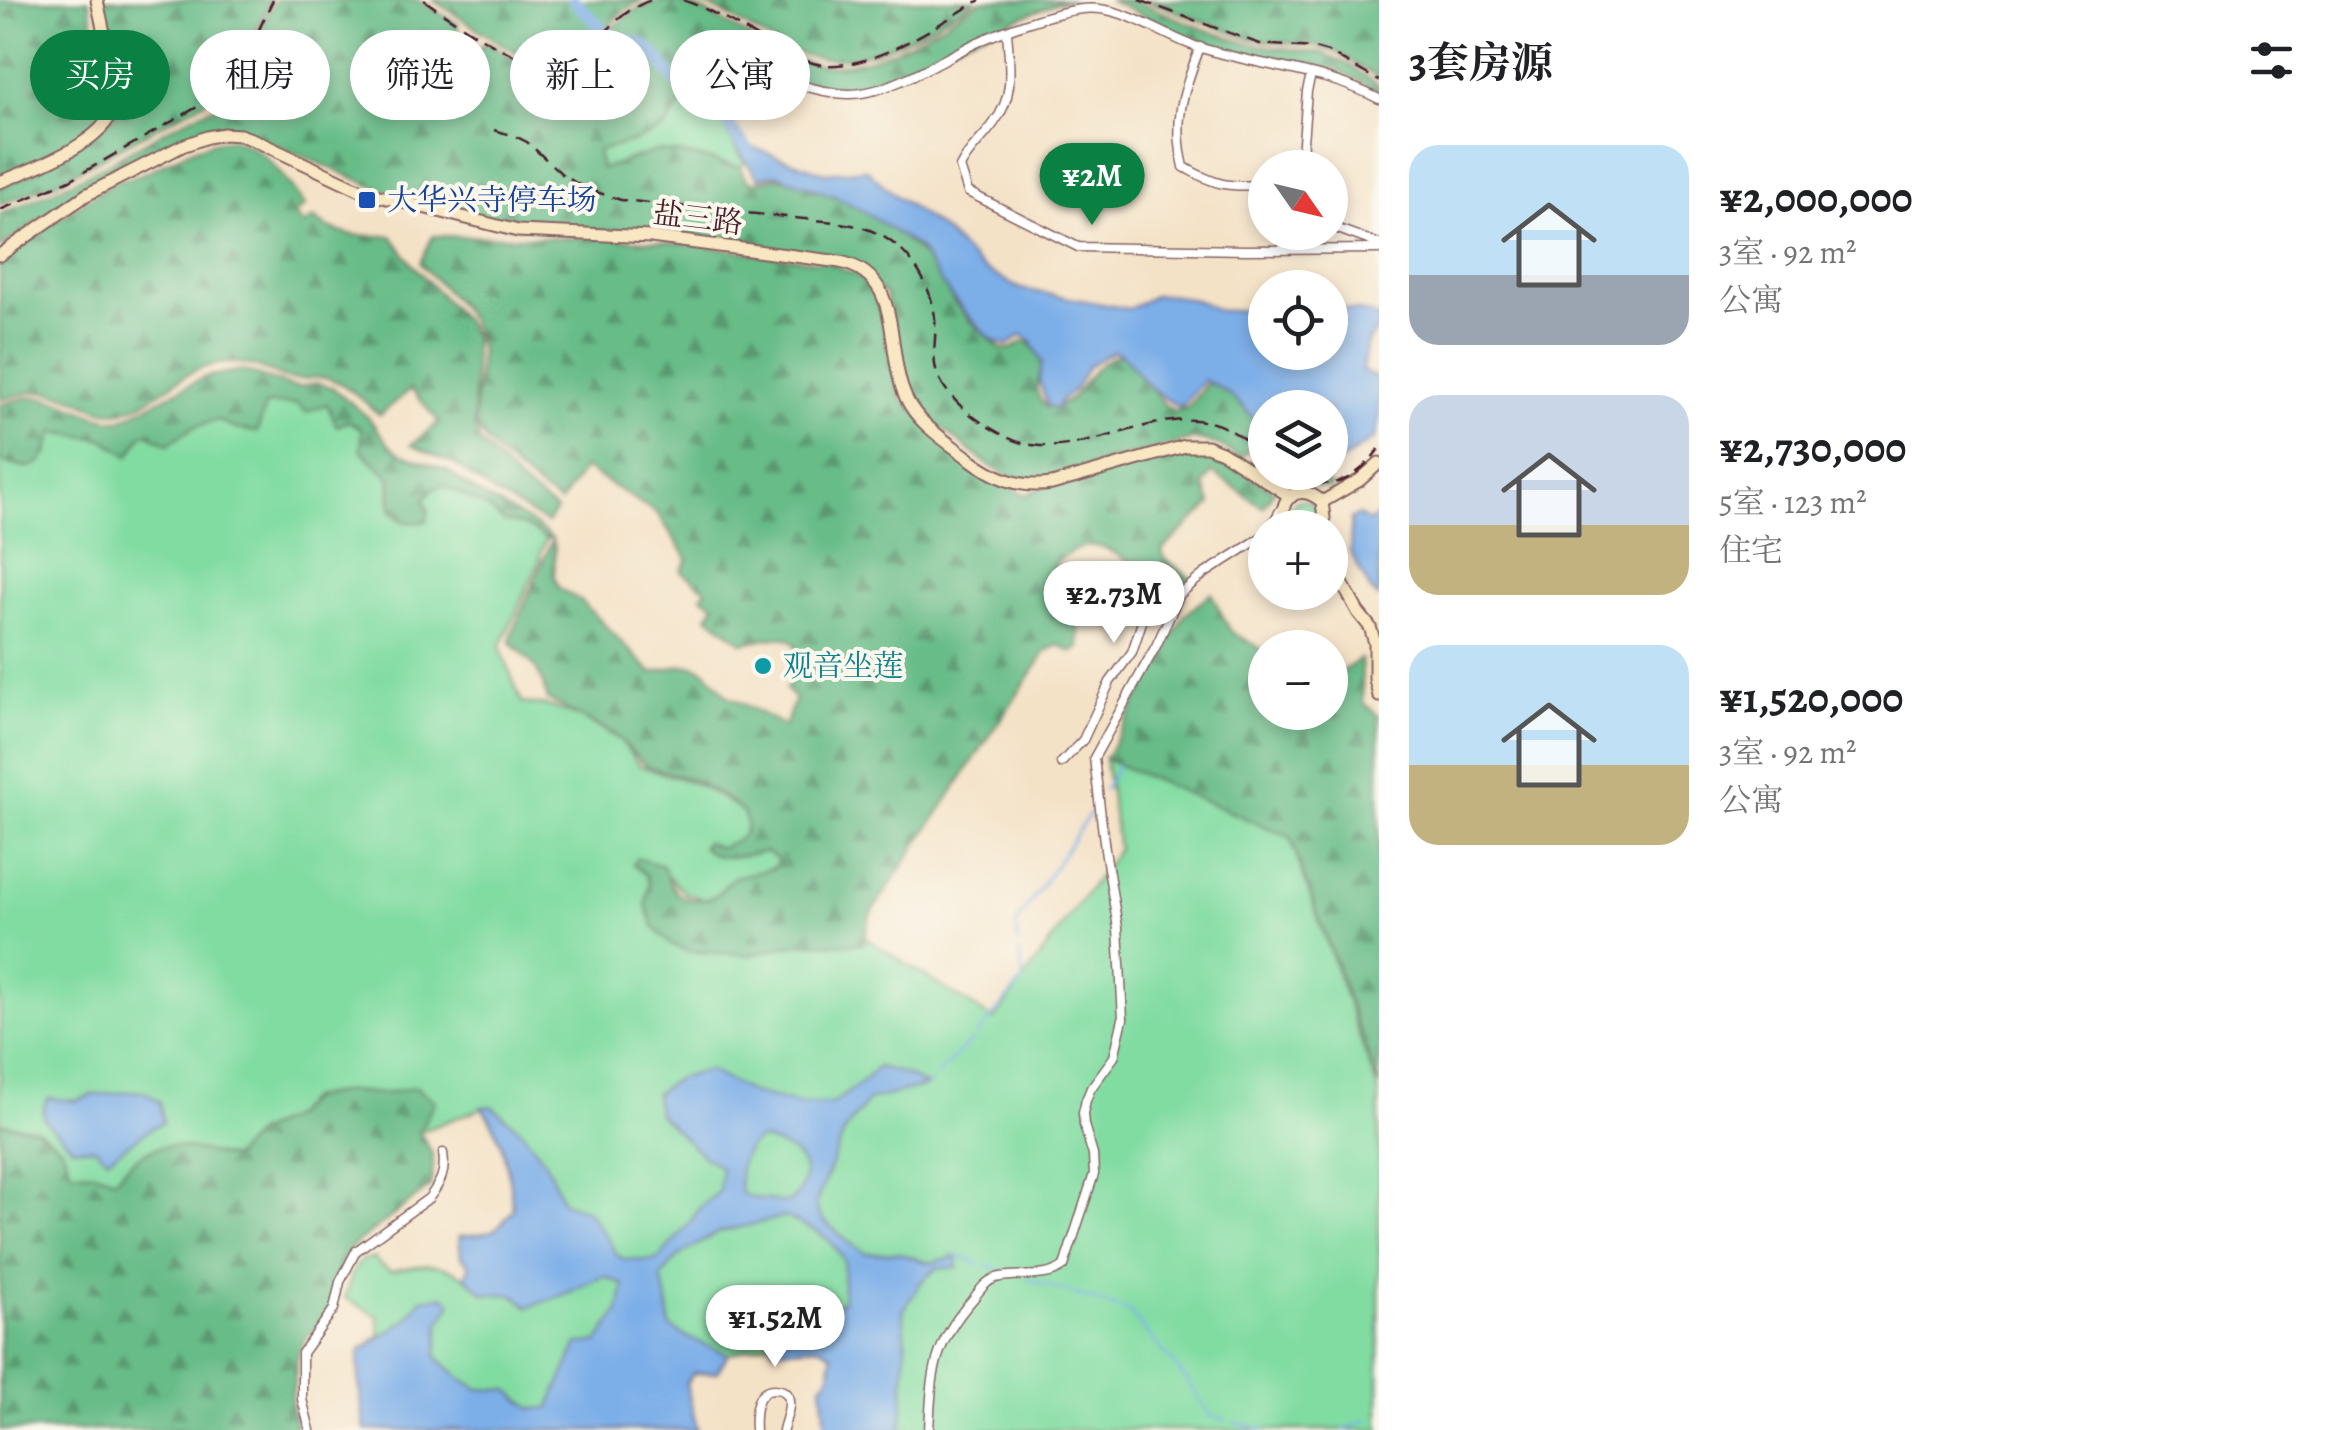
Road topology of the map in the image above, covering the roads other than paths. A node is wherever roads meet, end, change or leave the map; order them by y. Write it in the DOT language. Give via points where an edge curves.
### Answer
graph roads {
  1 [pos="98,0"];
  2 [pos="1007,31"];
  3 [pos="1200,47"];
  4 [pos="1311,75"];
  5 [pos="810,88"];
  6 [pos="1379,99"];
  7 [pos="1302,150"];
  8 [pos="0,182"];
  9 [pos="1248,186"];
  10 [pos="1348,234"];
  11 [pos="1379,247"];
  12 [pos="0,254"];
  13 [pos="1379,463"];
  14 [pos="1287,501"];
  15 [pos="1322,502"];
  16 [pos="1281,510"];
  17 [pos="1287,510"];
  18 [pos="1323,510"];
  19 [pos="1248,545"];
  20 [pos="1180,594"];
  21 [pos="1348,594"];
  22 [pos="1379,696"];
  23 [pos="1061,763"];
  24 [pos="443,1153"];
  25 [pos="310,1430"];
  26 [pos="754,1430"];
  27 [pos="784,1430"];
  28 [pos="929,1430"];
  1 -- 8 [label="main road" via="114,92 110,119 91,138"];
  2 -- 3 [label="street" via="1080,9 1109,8"];
  2 -- 5 [label="street" via="894,84 852,95"];
  2 -- 11 [label="street" via="1011,91 960,167 968,192 1078,246"];
  3 -- 4 [label="street"];
  3 -- 9 [label="street" via="1178,116 1184,167 1208,181"];
  4 -- 6 [label="street"];
  4 -- 7 [label="street"];
  10 -- 11 [label="street"];
  12 -- 14 [label="main road, 盐三路" via="116,178 197,140 240,135 367,193 518,232 690,241 858,267 884,298 912,407 986,471 1009,482 1052,484 1198,444 1222,452"];
  13 -- 15 [label="main road"];
  14 -- 15 [label="main road" via="1305,492"];
  14 -- 16 [label="street"];
  14 -- 17 [label="main road"];
  15 -- 18 [label="main road"];
  19 -- 20 [label="street"];
  20 -- 23 [label="street" via="1146,590 1132,652 1083,740"];
  20 -- 28 [label="street" via="1094,758 1118,928 1122,1019 1114,1057 1091,1088 1083,1113 1094,1174 1064,1266 988,1281 940,1346"];
  21 -- 22 [label="main road" via="1375,643"];
  24 -- 25 [label="street" via="446,1171 430,1198 356,1251 334,1309 302,1353"];
  26 -- 27 [label="street" via="762,1393 780,1389 789,1402"];
}
